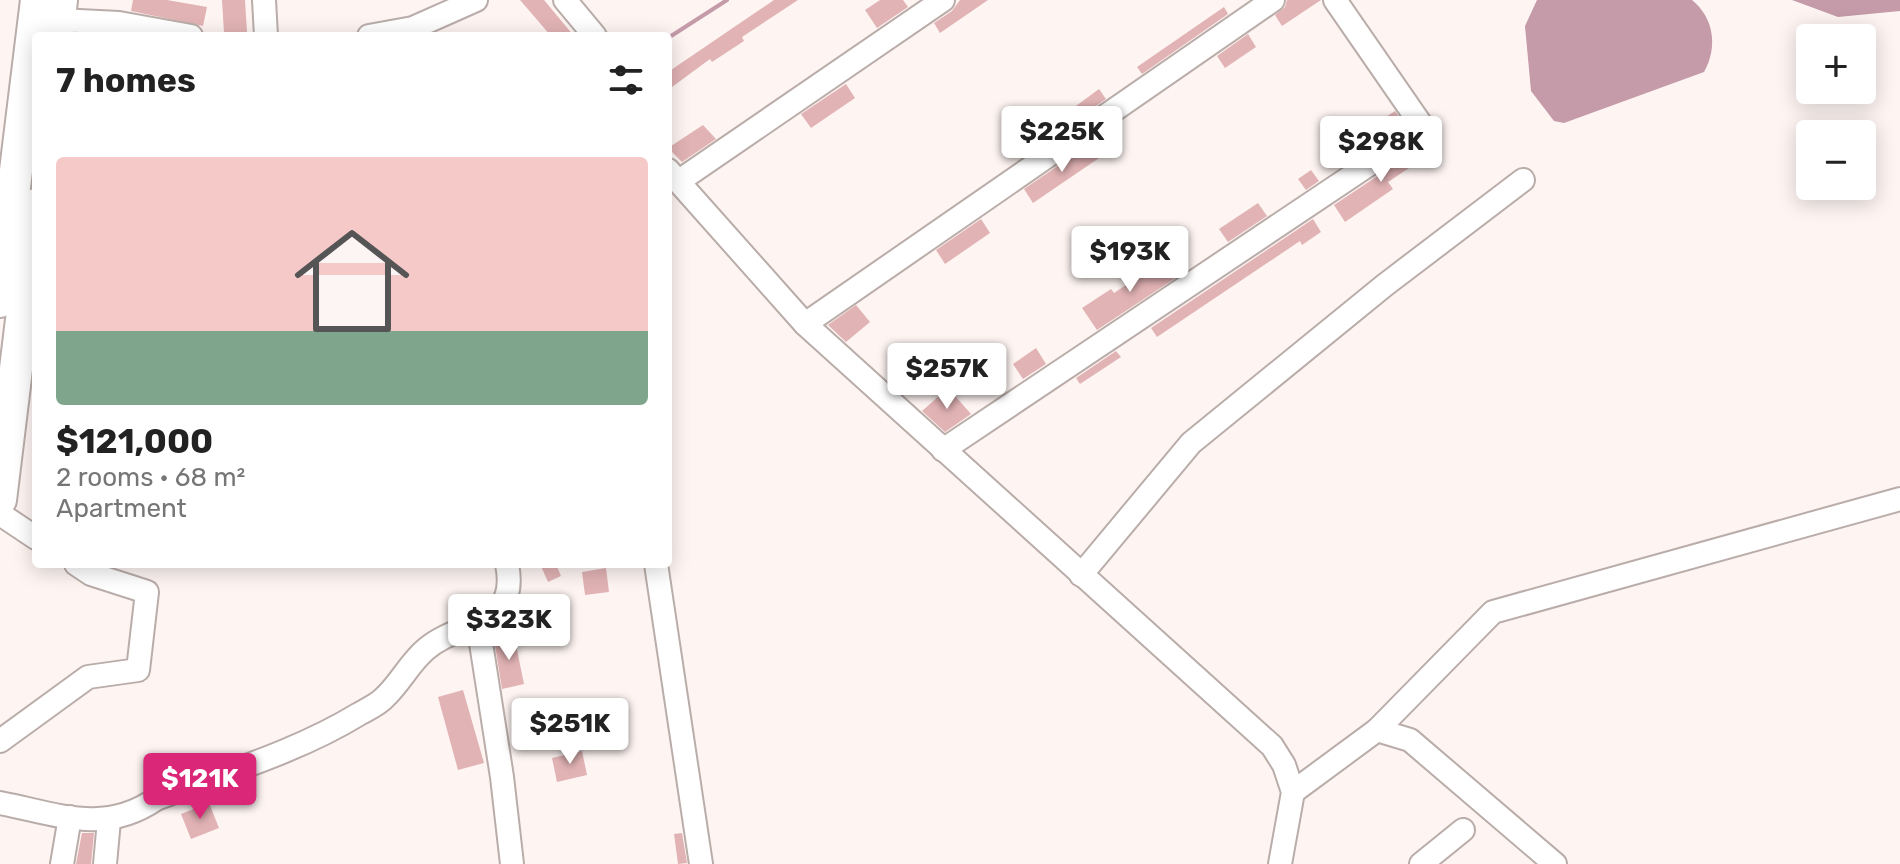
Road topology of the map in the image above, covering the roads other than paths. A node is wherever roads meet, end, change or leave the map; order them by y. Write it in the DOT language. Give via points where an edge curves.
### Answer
graph roads {
  1 [pos="264,0"];
  2 [pos="476,0"];
  3 [pos="565,0"];
  4 [pos="943,0"];
  5 [pos="1273,0"];
  6 [pos="1335,0"];
  7 [pos="53,14"];
  8 [pos="169,32"];
  9 [pos="266,32"];
  10 [pos="391,32"];
  11 [pos="592,32"];
  12 [pos="32,128"];
  13 [pos="674,176"];
  14 [pos="1523,180"];
  15 [pos="32,238"];
  16 [pos="0,301"];
  17 [pos="805,324"];
  18 [pos="943,450"];
  19 [pos="1900,499"];
  20 [pos="0,500"];
  21 [pos="0,514"];
  22 [pos="32,535"];
  23 [pos="82,568"];
  24 [pos="508,568"];
  25 [pos="657,568"];
  26 [pos="1081,575"];
  27 [pos="478,624"];
  28 [pos="1377,730"];
  29 [pos="0,741"];
  30 [pos="1293,792"];
  31 [pos="0,803"];
  32 [pos="70,817"];
  33 [pos="109,820"];
  34 [pos="1463,830"];
  35 [pos="62,864"];
  36 [pos="105,864"];
  37 [pos="512,864"];
  38 [pos="701,864"];
  39 [pos="1280,864"];
  40 [pos="1421,864"];
  41 [pos="1555,864"];
  1 -- 9 [label="street"];
  2 -- 10 [label="street" via="413,28"];
  3 -- 11 [label="street"];
  4 -- 13 [label="street"];
  5 -- 17 [label="street"];
  6 -- 18 [label="street" via="1420,123 1419,131"];
  7 -- 8 [label="street"];
  12 -- 16 [label="highway"];
  13 -- 17 [label="street"];
  14 -- 26 [label="street" via="1191,443"];
  15 -- 20 [label="highway"];
  17 -- 18 [label="street"];
  18 -- 26 [label="street"];
  19 -- 28 [label="street" via="1493,612"];
  21 -- 22 [label="street"];
  23 -- 29 [label="street" via="147,592 138,670 88,677"];
  24 -- 27 [label="street" via="511,583 506,599"];
  25 -- 38 [label="street"];
  26 -- 30 [label="street" via="1272,746"];
  27 -- 33 [label="street" via="452,631 424,650 385,698 324,736"];
  27 -- 37 [label="street"];
  28 -- 30 [label="street"];
  28 -- 41 [label="street" via="1410,740"];
  30 -- 39 [label="street"];
  31 -- 32 [label="street"];
  32 -- 33 [label="street"];
  32 -- 35 [label="street"];
  33 -- 36 [label="street"];
  34 -- 40 [label="street"];
}
